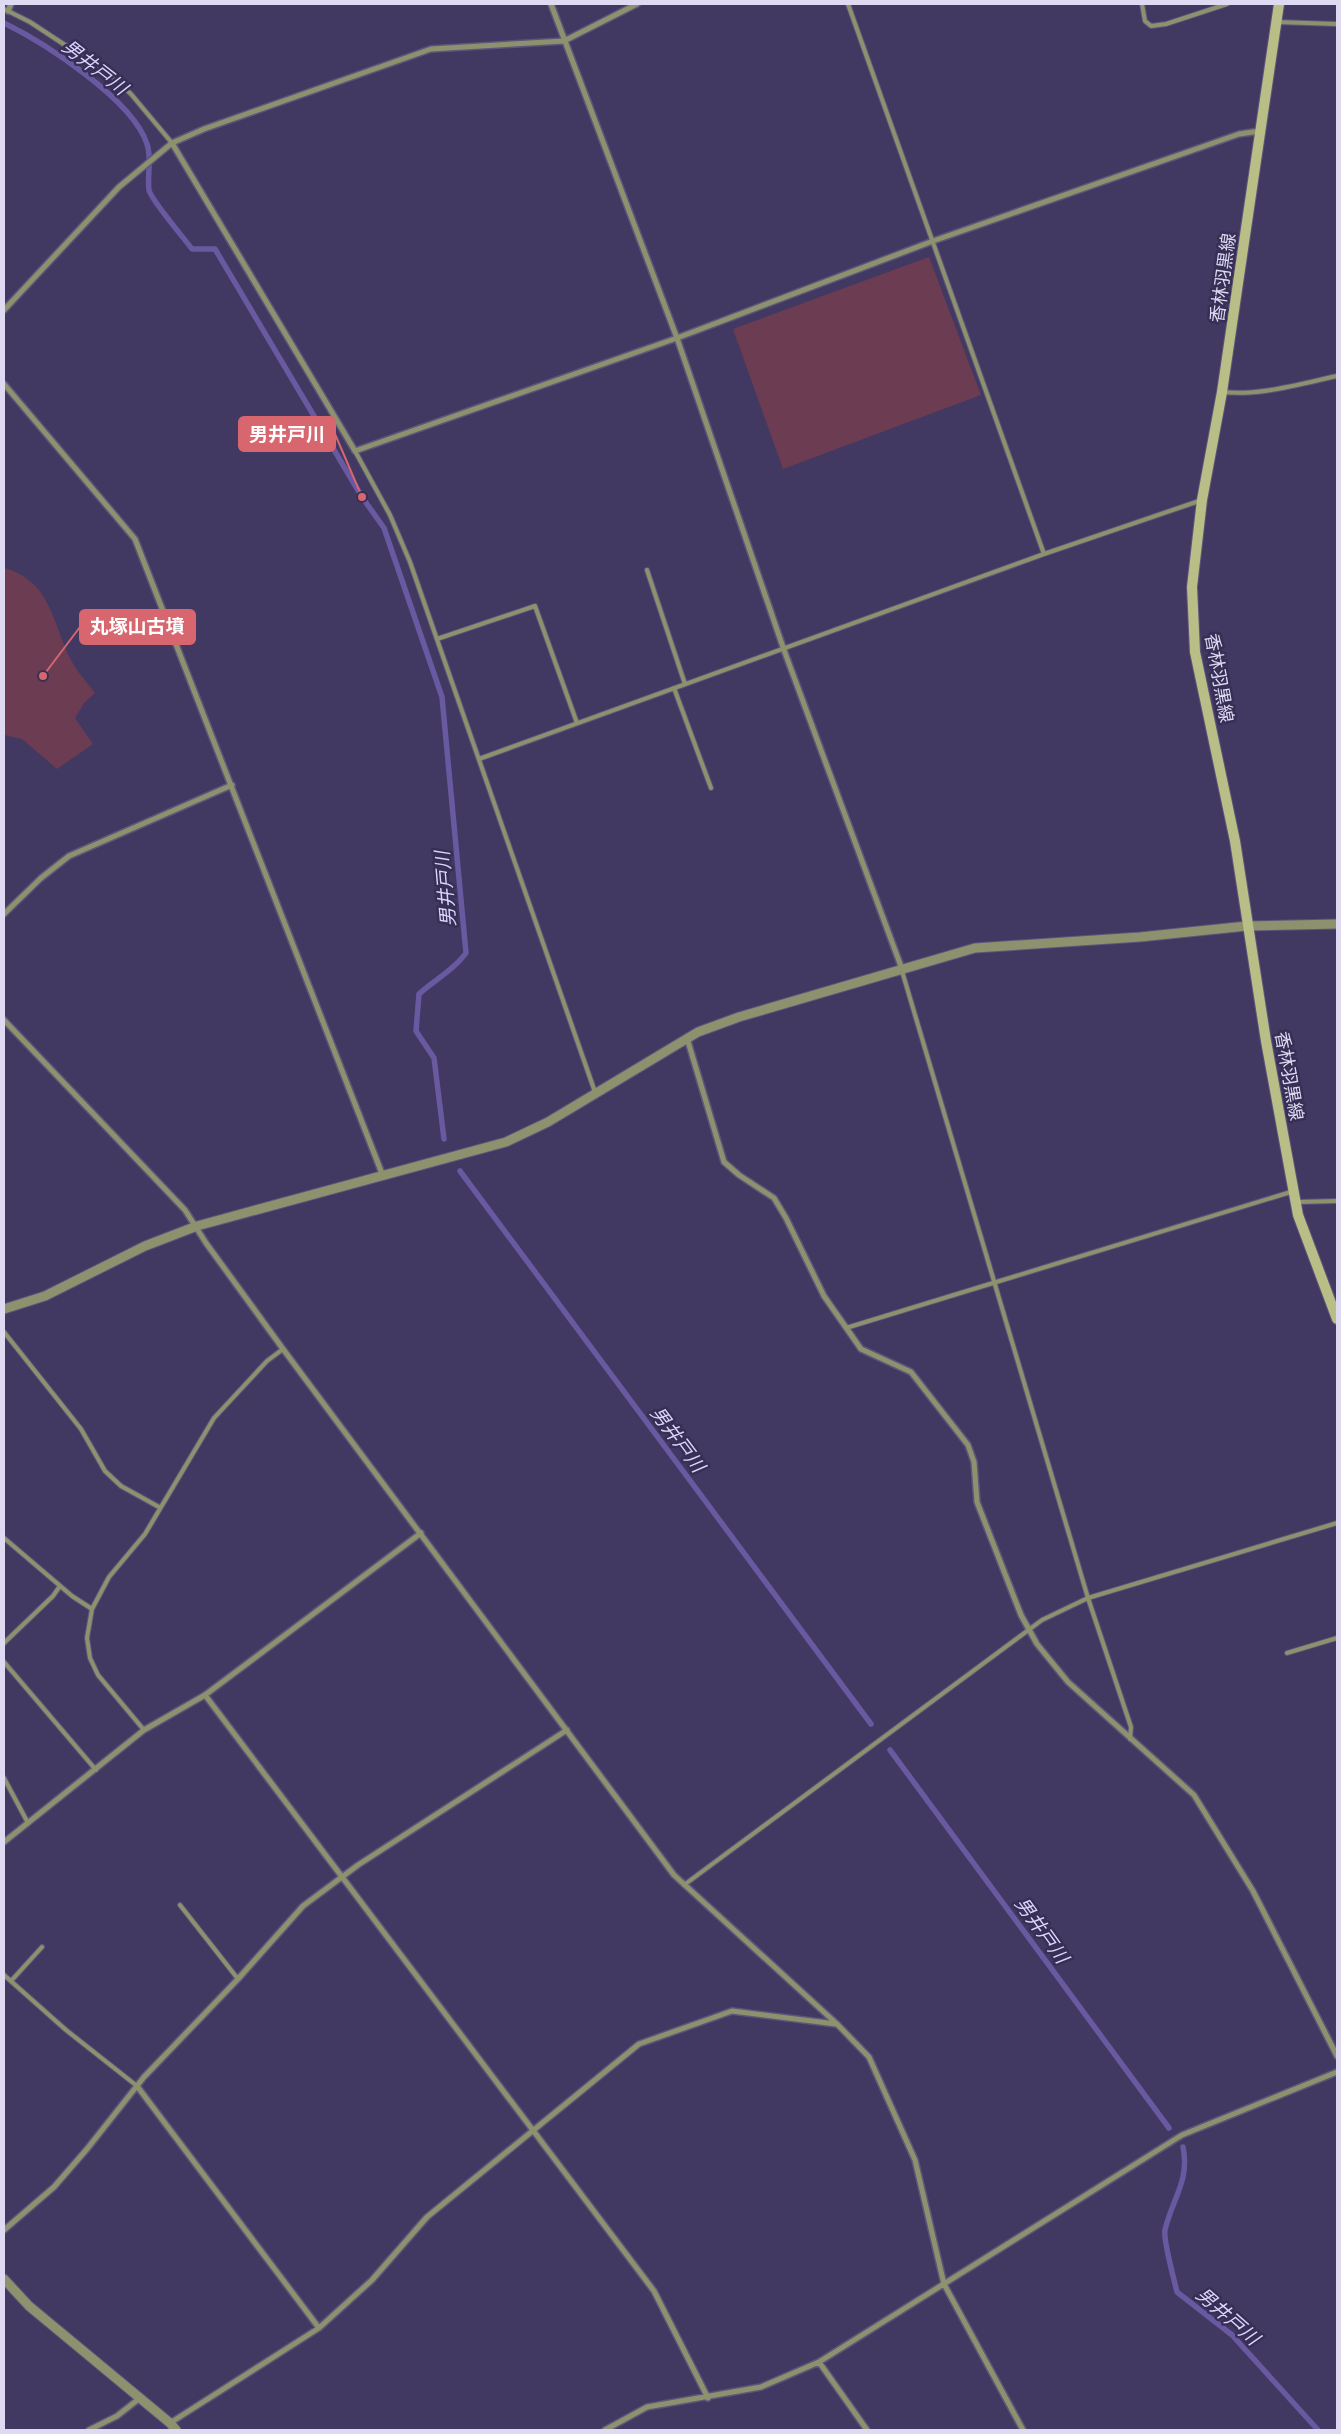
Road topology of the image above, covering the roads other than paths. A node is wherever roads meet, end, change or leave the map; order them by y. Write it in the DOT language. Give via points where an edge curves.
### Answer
graph roads {
  1 [pos="11,4"];
  2 [pos="551,4"];
  3 [pos="637,4"];
  4 [pos="848,4"];
  5 [pos="1142,4"];
  6 [pos="1228,4"];
  7 [pos="1279,4"];
  8 [pos="6,10"];
  9 [pos="1277,22"];
  10 [pos="1337,24"];
  11 [pos="564,41"];
  12 [pos="1260,131"];
  13 [pos="172,143"];
  14 [pos="933,241"];
  15 [pos="4,310"];
  16 [pos="677,338"];
  17 [pos="1337,376"];
  18 [pos="4,384"];
  19 [pos="1222,392"];
  20 [pos="355,451"];
  21 [pos="1202,500"];
  22 [pos="1044,554"];
  23 [pos="647,570"];
  24 [pos="437,639"];
  25 [pos="784,650"];
  26 [pos="685,684"];
  27 [pos="674,688"];
  28 [pos="577,723"];
  29 [pos="479,759"];
  30 [pos="232,785"];
  31 [pos="711,788"];
  32 [pos="4,914"];
  33 [pos="1337,924"];
  34 [pos="1247,926"];
  35 [pos="902,969"];
  36 [pos="4,1020"];
  37 [pos="687,1038"];
  38 [pos="595,1094"];
  39 [pos="383,1176"];
  40 [pos="1294,1191"];
  41 [pos="1337,1200"];
  42 [pos="1296,1202"];
  43 [pos="197,1226"];
  44 [pos="995,1283"];
  45 [pos="4,1309"];
  46 [pos="1337,1319"];
  47 [pos="846,1328"];
  48 [pos="4,1332"];
  49 [pos="283,1349"];
  50 [pos="159,1507"];
  51 [pos="1337,1523"];
  52 [pos="421,1534"];
  53 [pos="4,1538"];
  54 [pos="60,1586"];
  55 [pos="1088,1598"];
  56 [pos="92,1609"];
  57 [pos="1028,1628"];
  58 [pos="1337,1638"];
  59 [pos="4,1643"];
  60 [pos="1287,1653"];
  61 [pos="4,1662"];
  62 [pos="205,1695"];
  63 [pos="144,1730"];
  64 [pos="567,1730"];
  65 [pos="1130,1739"];
  66 [pos="96,1770"];
  67 [pos="4,1778"];
  68 [pos="28,1823"];
  69 [pos="4,1842"];
  70 [pos="343,1876"];
  71 [pos="684,1885"];
  72 [pos="180,1905"];
  73 [pos="42,1947"];
  74 [pos="4,1975"];
  75 [pos="238,1979"];
  76 [pos="11,1981"];
  77 [pos="837,2024"];
  78 [pos="1337,2056"];
  79 [pos="1337,2072"];
  80 [pos="137,2086"];
  81 [pos="532,2130"];
  82 [pos="4,2230"];
  83 [pos="4,2280"];
  84 [pos="944,2284"];
  85 [pos="318,2328"];
  86 [pos="819,2362"];
  87 [pos="140,2398"];
  88 [pos="708,2398"];
  89 [pos="173,2427"];
  90 [pos="89,2430"];
  91 [pos="605,2430"];
  92 [pos="867,2430"];
  93 [pos="1023,2430"];
  1 -- 8 [label="street"];
  2 -- 11 [label="street"];
  3 -- 11 [label="street"];
  4 -- 14 [label="lane"];
  5 -- 6 [label="lane" via="1145,21 1151,26"];
  7 -- 9 [label="main road, 香林羽黒線"];
  8 -- 13 [label="lane" via="109,74"];
  9 -- 10 [label="lane"];
  9 -- 12 [label="main road, 香林羽黒線"];
  11 -- 13 [label="street" via="431,50"];
  11 -- 16 [label="street"];
  12 -- 14 [label="street" via="1239,134"];
  12 -- 19 [label="main road, 香林羽黒線"];
  13 -- 15 [label="street" via="119,187"];
  13 -- 20 [label="street"];
  14 -- 16 [label="street"];
  14 -- 22 [label="lane"];
  16 -- 20 [label="street"];
  16 -- 25 [label="street"];
  17 -- 19 [label="lane" via="1262,391"];
  18 -- 30 [label="street" via="135,539"];
  19 -- 21 [label="main road, 香林羽黒線"];
  20 -- 24 [label="lane" via="390,515"];
  21 -- 22 [label="lane"];
  21 -- 34 [label="main road, 香林羽黒線" via="1192,587 1195,652 1235,841"];
  22 -- 25 [label="lane"];
  23 -- 26 [label="lane"];
  24 -- 28 [label="lane" via="535,606"];
  24 -- 29 [label="lane"];
  25 -- 26 [label="lane"];
  25 -- 35 [label="street"];
  26 -- 27 [label="lane"];
  27 -- 28 [label="lane"];
  27 -- 31 [label="lane"];
  28 -- 29 [label="lane"];
  29 -- 38 [label="lane"];
  30 -- 32 [label="street" via="69,856"];
  30 -- 39 [label="street"];
  33 -- 34 [label="street"];
  34 -- 35 [label="street" via="975,948"];
  34 -- 40 [label="main road, 香林羽黒線"];
  35 -- 37 [label="street" via="712,1026"];
  35 -- 44 [label="lane"];
  36 -- 43 [label="street"];
  37 -- 38 [label="street"];
  37 -- 47 [label="street" via="724,1162 774,1198 824,1296"];
  38 -- 39 [label="street" via="528,1133 506,1142"];
  39 -- 43 [label="street"];
  40 -- 42 [label="main road, 香林羽黒線"];
  40 -- 44 [label="lane"];
  41 -- 42 [label="lane"];
  42 -- 46 [label="main road, 香林羽黒線"];
  43 -- 45 [label="street" via="145,1246 45,1296"];
  43 -- 49 [label="street"];
  44 -- 47 [label="lane"];
  44 -- 55 [label="lane"];
  47 -- 57 [label="street" via="861,1349 911,1372 968,1445 974,1462 977,1502"];
  48 -- 50 [label="lane" via="81,1428 105,1471 121,1486"];
  49 -- 50 [label="lane" via="267,1361 214,1418"];
  49 -- 52 [label="street"];
  50 -- 56 [label="lane" via="145,1534 109,1577"];
  51 -- 55 [label="lane"];
  52 -- 62 [label="street"];
  52 -- 64 [label="street"];
  53 -- 54 [label="lane"];
  54 -- 56 [label="lane"];
  54 -- 59 [label="lane"];
  55 -- 57 [label="lane"];
  55 -- 65 [label="lane" via="1131,1727"];
  56 -- 63 [label="lane" via="87,1638 90,1658 98,1675"];
  57 -- 65 [label="street" via="1068,1682"];
  57 -- 71 [label="lane"];
  58 -- 60 [label="lane"];
  61 -- 66 [label="lane"];
  62 -- 63 [label="street"];
  62 -- 70 [label="street"];
  63 -- 66 [label="street"];
  64 -- 70 [label="street"];
  64 -- 71 [label="street"];
  65 -- 78 [label="street" via="1194,1795 1253,1891"];
  66 -- 68 [label="street"];
  67 -- 68 [label="lane"];
  68 -- 69 [label="street"];
  70 -- 75 [label="street" via="303,1906"];
  70 -- 81 [label="street"];
  71 -- 77 [label="street"];
  72 -- 75 [label="lane"];
  73 -- 76 [label="lane"];
  74 -- 76 [label="lane"];
  75 -- 80 [label="street"];
  76 -- 80 [label="lane"];
  77 -- 81 [label="street" via="732,2012 695,2024 639,2044"];
  77 -- 84 [label="street" via="869,2057 915,2160"];
  79 -- 84 [label="street" via="1182,2135"];
  80 -- 82 [label="street" via="54,2187"];
  80 -- 85 [label="street"];
  81 -- 85 [label="street" via="427,2217 372,2280"];
  81 -- 88 [label="street" via="654,2291"];
  83 -- 87 [label="street" via="29,2306"];
  84 -- 86 [label="street"];
  84 -- 93 [label="street"];
  85 -- 89 [label="street"];
  86 -- 88 [label="street" via="762,2387"];
  86 -- 92 [label="street"];
  87 -- 89 [label="street"];
  87 -- 90 [label="street" via="117,2416"];
  88 -- 91 [label="street" via="647,2407"];
}
